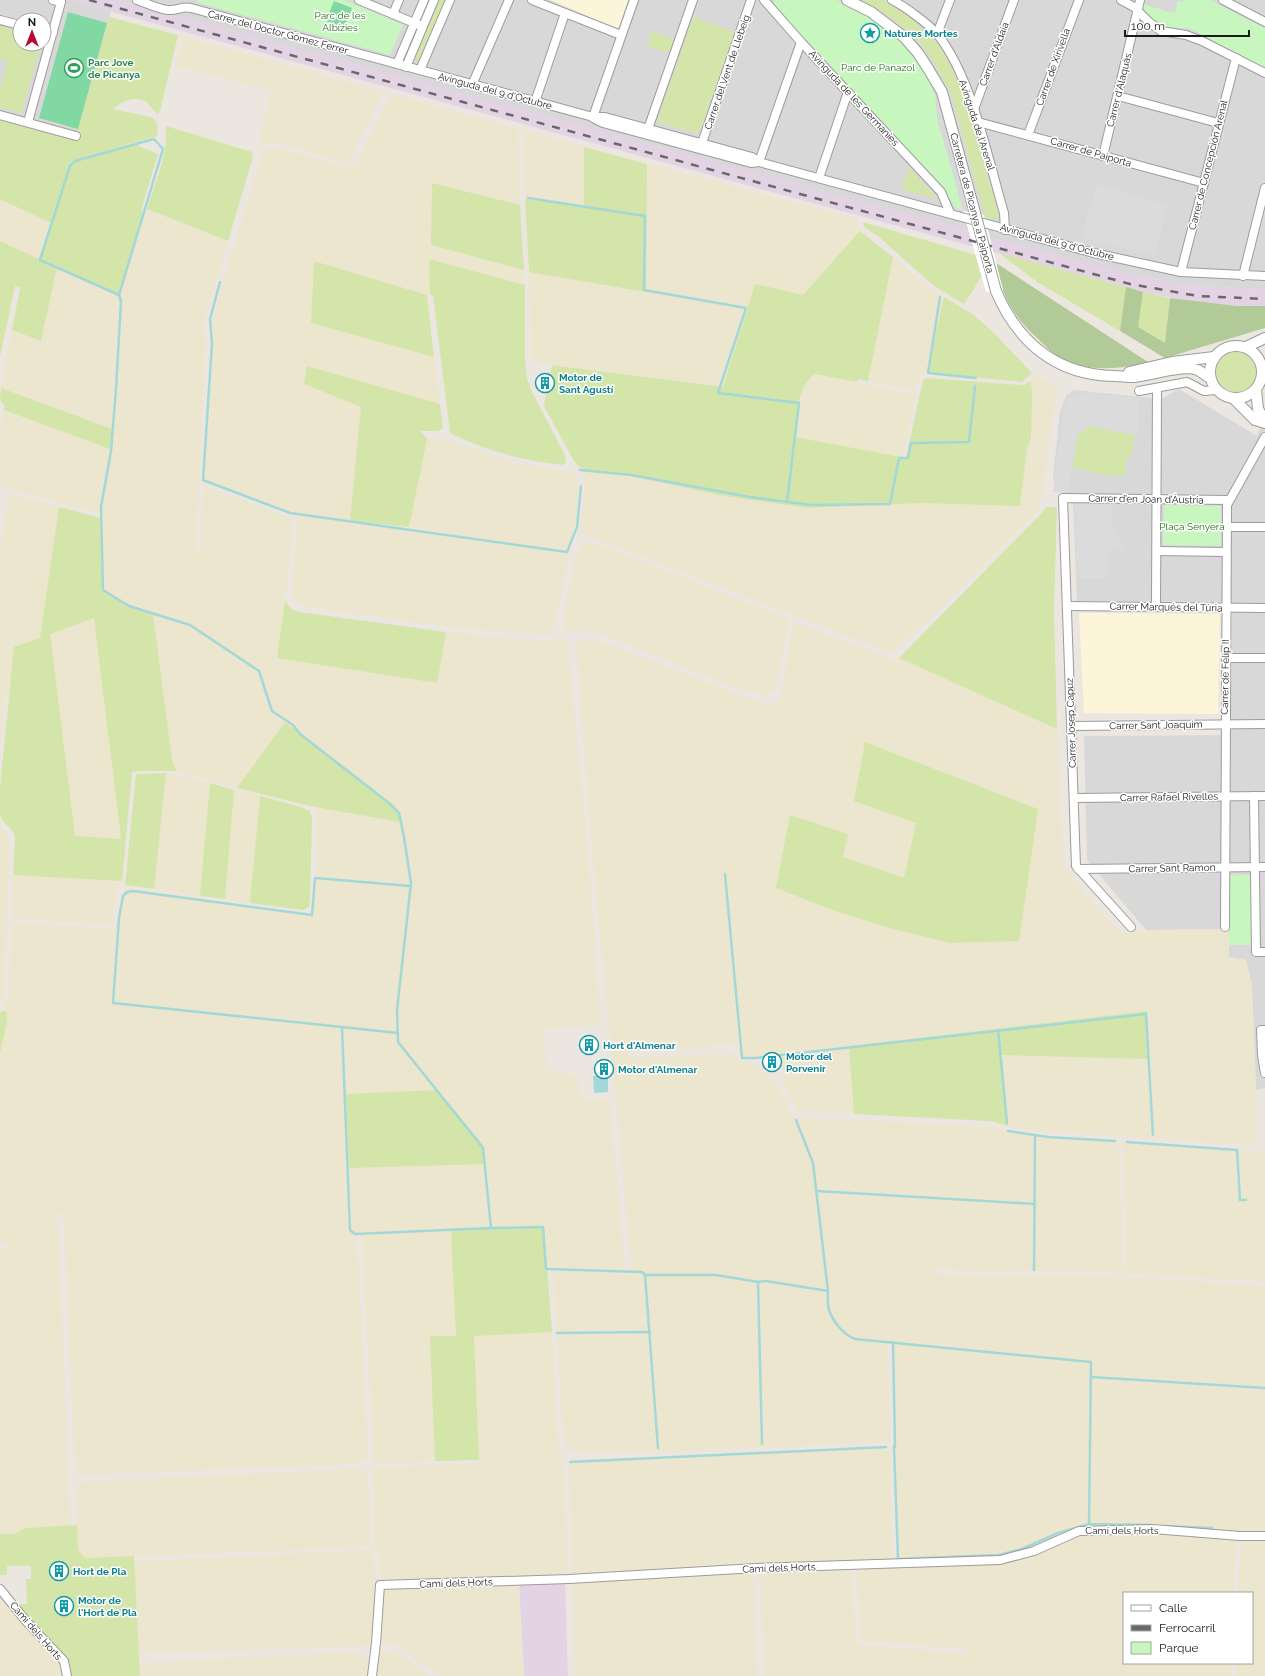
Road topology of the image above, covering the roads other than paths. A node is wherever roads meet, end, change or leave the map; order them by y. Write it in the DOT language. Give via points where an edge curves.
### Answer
graph roads {
  1 [pos="137,0"];
  2 [pos="176,0"];
  3 [pos="359,0"];
  4 [pos="400,0"];
  5 [pos="424,0"];
  6 [pos="434,0"];
  7 [pos="450,0"];
  8 [pos="509,0"];
  9 [pos="532,0"];
  10 [pos="634,0"];
  11 [pos="693,0"];
  12 [pos="751,0"];
  13 [pos="764,0"];
  14 [pos="847,0"];
  15 [pos="892,0"];
  16 [pos="950,0"];
  17 [pos="1014,0"];
  18 [pos="1079,0"];
  19 [pos="1121,0"];
  20 [pos="1140,0"];
  21 [pos="1223,0"];
  22 [pos="57,1"];
  23 [pos="182,5"];
  24 [pos="1138,11"];
  25 [pos="565,13"];
  26 [pos="393,14"];
  27 [pos="0,20"];
  28 [pos="1265,22"];
  29 [pos="12,23"];
  30 [pos="414,23"];
  31 [pos="423,27"];
  32 [pos="53,34"];
  33 [pos="937,34"];
  34 [pos="621,35"];
  35 [pos="801,42"];
  36 [pos="1236,58"];
  37 [pos="396,64"];
  38 [pos="406,67"];
  39 [pos="420,70"];
  40 [pos="1265,73"];
  41 [pos="472,85"];
  42 [pos="848,92"];
  43 [pos="1118,96"];
  44 [pos="535,102"];
  45 [pos="974,109"];
  46 [pos="0,115"];
  47 [pos="592,117"];
  48 [pos="28,122"];
  49 [pos="978,122"];
  50 [pos="1218,123"];
  51 [pos="648,129"];
  52 [pos="1028,135"];
  53 [pos="76,136"];
  54 [pos="702,143"];
  55 [pos="1103,156"];
  56 [pos="759,162"];
  57 [pos="819,178"];
  58 [pos="1204,182"];
  59 [pos="1265,188"];
  60 [pos="944,196"];
  61 [pos="934,209"];
  62 [pos="950,213"];
  63 [pos="1005,230"];
  64 [pos="1181,272"];
  65 [pos="1243,276"];
  66 [pos="1265,276"];
  67 [pos="1265,338"];
  68 [pos="1246,347"];
  69 [pos="1214,357"];
  70 [pos="1263,358"];
  71 [pos="1117,376"];
  72 [pos="1210,378"];
  73 [pos="1157,388"];
  74 [pos="1216,390"];
  75 [pos="1256,390"];
  76 [pos="1138,391"];
  77 [pos="1234,399"];
  78 [pos="1265,422"];
  79 [pos="1265,437"];
  80 [pos="1063,498"];
  81 [pos="1157,499"];
  82 [pos="1228,500"];
  83 [pos="1226,527"];
  84 [pos="1265,527"];
  85 [pos="1157,551"];
  86 [pos="1226,552"];
  87 [pos="1067,606"];
  88 [pos="1156,607"];
  89 [pos="1226,607"];
  90 [pos="1265,608"];
  91 [pos="1226,658"];
  92 [pos="1265,658"];
  93 [pos="1225,724"];
  94 [pos="1265,724"];
  95 [pos="1072,726"];
  96 [pos="1254,796"];
  97 [pos="1265,796"];
  98 [pos="1225,797"];
  99 [pos="1074,798"];
  100 [pos="1255,867"];
  101 [pos="1265,867"];
  102 [pos="1224,868"];
  103 [pos="1078,869"];
  104 [pos="1131,927"];
  105 [pos="1225,927"];
  106 [pos="1265,952"];
  107 [pos="1263,1030"];
  108 [pos="1265,1073"];
  109 [pos="1265,1536"];
  110 [pos="0,1589"];
  111 [pos="67,1676"];
  112 [pos="372,1676"];
  1 -- 23 [label="street, Carrer del Doctor Gómez Ferrer" via="168,10"];
  2 -- 23 [label="street"];
  3 -- 26 [label="street"];
  4 -- 26 [label="street"];
  5 -- 30 [label="street"];
  6 -- 31 [label="street"];
  7 -- 39 [label="street"];
  8 -- 41 [label="street"];
  9 -- 25 [label="street"];
  10 -- 34 [label="street"];
  11 -- 51 [label="street"];
  12 -- 54 [label="street, Carrer del Vent de Llebeig"];
  13 -- 35 [label="street, Avinguda de les Germanies"];
  14 -- 71 [label="street, Carretera de Picanya a Paiporta, bridge" via="870,12 904,37 918,53 942,92 996,291 1008,316 1037,349 1060,363 1093,375"];
  15 -- 33 [label="street, Avinguda de l'Arenal" via="904,6"];
  16 -- 33 [label="street"];
  17 -- 45 [label="street, Carrer d'Aldaia"];
  18 -- 52 [label="street, Carrer de Xirivella"];
  19 -- 24 [label="street"];
  20 -- 24 [label="street, Carrer d'Alaquàs"];
  21 -- 28 [label="street"];
  22 -- 32 [label="street"];
  23 -- 37 [label="street, Carrer del Doctor Gómez Ferrer"];
  24 -- 36 [label="street" via="1161,31 1186,35"];
  24 -- 43 [label="street, Carrer d'Alaquàs"];
  25 -- 34 [label="street"];
  25 -- 44 [label="street"];
  26 -- 30 [label="street"];
  27 -- 29 [label="street"];
  30 -- 31 [label="street"];
  30 -- 37 [label="street"];
  31 -- 38 [label="street"];
  32 -- 48 [label="street"];
  33 -- 45 [label="street, Avinguda de l'Arenal" via="962,77"];
  34 -- 47 [label="street"];
  35 -- 42 [label="street, Avinguda de les Germanies"];
  35 -- 56 [label="street"];
  36 -- 40 [label="street"];
  36 -- 50 [label="street, Carrer de Concepción Arenal"];
  37 -- 38 [label="street, Avinguda del 9 d'Octubre"];
  38 -- 39 [label="street, Avinguda del 9 d'Octubre"];
  39 -- 41 [label="street, Avinguda del 9 d'Octubre"];
  41 -- 44 [label="street, Avinguda del 9 d'Octubre"];
  42 -- 57 [label="street"];
  42 -- 60 [label="street, Avinguda de les Germanies"];
  43 -- 50 [label="street"];
  43 -- 55 [label="street, Carrer d'Alaquàs"];
  44 -- 47 [label="street, Avinguda del 9 d'Octubre"];
  45 -- 49 [label="street, Avinguda de l'Arenal"];
  46 -- 48 [label="street"];
  47 -- 51 [label="street, Avinguda del 9 d'Octubre" via="605,117"];
  47 -- 56 [label="street, Avinguda del 9 d'Octubre" via="603,123 751,163"];
  48 -- 53 [label="street"];
  49 -- 52 [label="street, Carrer de Paiporta"];
  49 -- 63 [label="street, Avinguda de l'Arenal" via="1004,213"];
  50 -- 58 [label="street, Carrer de Concepción Arenal"];
  51 -- 54 [label="street, Avinguda del 9 d'Octubre"];
  52 -- 55 [label="street, Carrer de Paiporta"];
  54 -- 56 [label="street, Avinguda del 9 d'Octubre"];
  55 -- 58 [label="street, Carrer de Paiporta"];
  56 -- 57 [label="street, Avinguda del 9 d'Octubre"];
  57 -- 61 [label="street, Avinguda del 9 d'Octubre"];
  58 -- 64 [label="street, Carrer de Concepción Arenal"];
  59 -- 65 [label="street"];
  60 -- 61 [label="street" via="942,202"];
  60 -- 62 [label="street, Avinguda de les Germanies"];
  61 -- 62 [label="street, Avinguda del 9 d'Octubre"];
  62 -- 63 [label="street, Avinguda del 9 d'Octubre"];
  63 -- 64 [label="street, Avinguda del 9 d'Octubre"];
  64 -- 65 [label="street, Avinguda del 9 d'Octubre"];
  65 -- 66 [label="street, Avinguda del 9 d'Octubre"];
  67 -- 68 [label="street"];
  68 -- 69 [label="street" via="1226,348"];
  68 -- 70 [label="street"];
  69 -- 71 [label="street, Carretera de Picanya a Paiporta" via="1172,362"];
  69 -- 72 [label="street"];
  70 -- 75 [label="street" via="1263,376"];
  71 -- 72 [label="street, Carretera de Picanya a Paiporta" via="1139,376 1190,368"];
  72 -- 74 [label="street"];
  73 -- 74 [label="street" via="1187,382 1204,391"];
  73 -- 76 [label="street"];
  73 -- 81 [label="street"];
  74 -- 77 [label="street"];
  75 -- 77 [label="street" via="1250,395"];
  75 -- 78 [label="street" via="1258,408"];
  77 -- 78 [label="street" via="1255,420"];
  79 -- 82 [label="street, Carrer de Felip II"];
  80 -- 81 [label="street, Carrer d’en Joan d’Àustria"];
  80 -- 87 [label="street, Carrer Josep Capuz"];
  81 -- 82 [label="street, Carrer d’en Joan d’Àustria"];
  81 -- 85 [label="street"];
  82 -- 83 [label="street, Carrer de Felip II"];
  83 -- 84 [label="street"];
  83 -- 86 [label="street, Carrer de Felip II"];
  85 -- 86 [label="street"];
  85 -- 88 [label="street"];
  86 -- 89 [label="street, Carrer de Felip II"];
  87 -- 88 [label="street, Carrer Marqués del Túria"];
  87 -- 95 [label="street, Carrer Josep Capuz"];
  88 -- 89 [label="street, Carrer Marqués del Túria"];
  89 -- 90 [label="street, Carrer Marqués del Túria"];
  89 -- 91 [label="street, Carrer de Felip II"];
  91 -- 92 [label="street"];
  91 -- 93 [label="street, Carrer de Felip II"];
  93 -- 94 [label="street, Carrer Sant Joaquim"];
  93 -- 95 [label="street, Carrer Sant Joaquim"];
  93 -- 98 [label="street, Carrer de Felip II"];
  95 -- 99 [label="street, Carrer Josep Capuz"];
  96 -- 97 [label="street, Carrer Rafael Rivelles"];
  96 -- 98 [label="street, Carrer Rafael Rivelles"];
  96 -- 100 [label="street"];
  98 -- 99 [label="street, Carrer Rafael Rivelles"];
  98 -- 102 [label="street, Carrer de Felip II"];
  99 -- 103 [label="street, Carrer Josep Capuz"];
  100 -- 101 [label="street, Carrer Sant Ramon"];
  100 -- 102 [label="street, Carrer Sant Ramon"];
  100 -- 106 [label="street" via="1256,952"];
  102 -- 103 [label="street, Carrer Sant Ramon"];
  102 -- 105 [label="street, Carrer de Felip II"];
  103 -- 104 [label="street"];
  107 -- 108 [label="street" via="1262,1055"];
  109 -- 112 [label="street, Camí dels Horts" via="1153,1529 1080,1531 1034,1551 1000,1560 380,1585"];
  110 -- 111 [label="street, Camí dels Horts" via="64,1661"];
}
